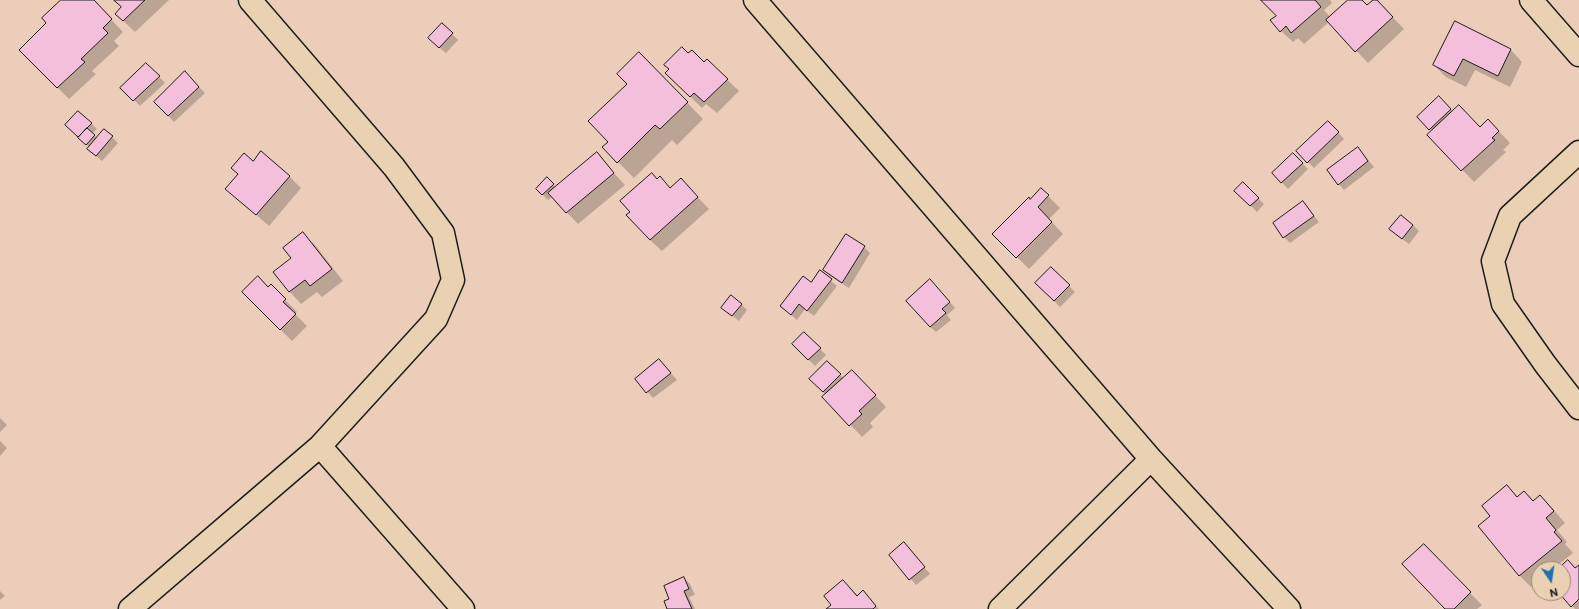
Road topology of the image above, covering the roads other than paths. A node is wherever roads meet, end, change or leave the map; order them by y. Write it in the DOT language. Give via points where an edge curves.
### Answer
graph roads {
  1 [pos="250,0"];
  2 [pos="1531,0"];
  3 [pos="766,4"];
  4 [pos="1579,55"];
  5 [pos="1579,152"];
  6 [pos="1579,408"];
  7 [pos="320,446"];
  8 [pos="1151,459"];
  9 [pos="130,609"];
  10 [pos="463,609"];
  11 [pos="1000,609"];
  12 [pos="1289,609"];
  1 -- 7 [label="street" via="394,167 443,233 453,280 436,319"];
  2 -- 4 [label="street"];
  3 -- 8 [label="street"];
  5 -- 6 [label="street" via="1510,216 1493,261 1503,304"];
  7 -- 9 [label="street"];
  7 -- 10 [label="street"];
  8 -- 11 [label="street"];
  8 -- 12 [label="street"];
}
